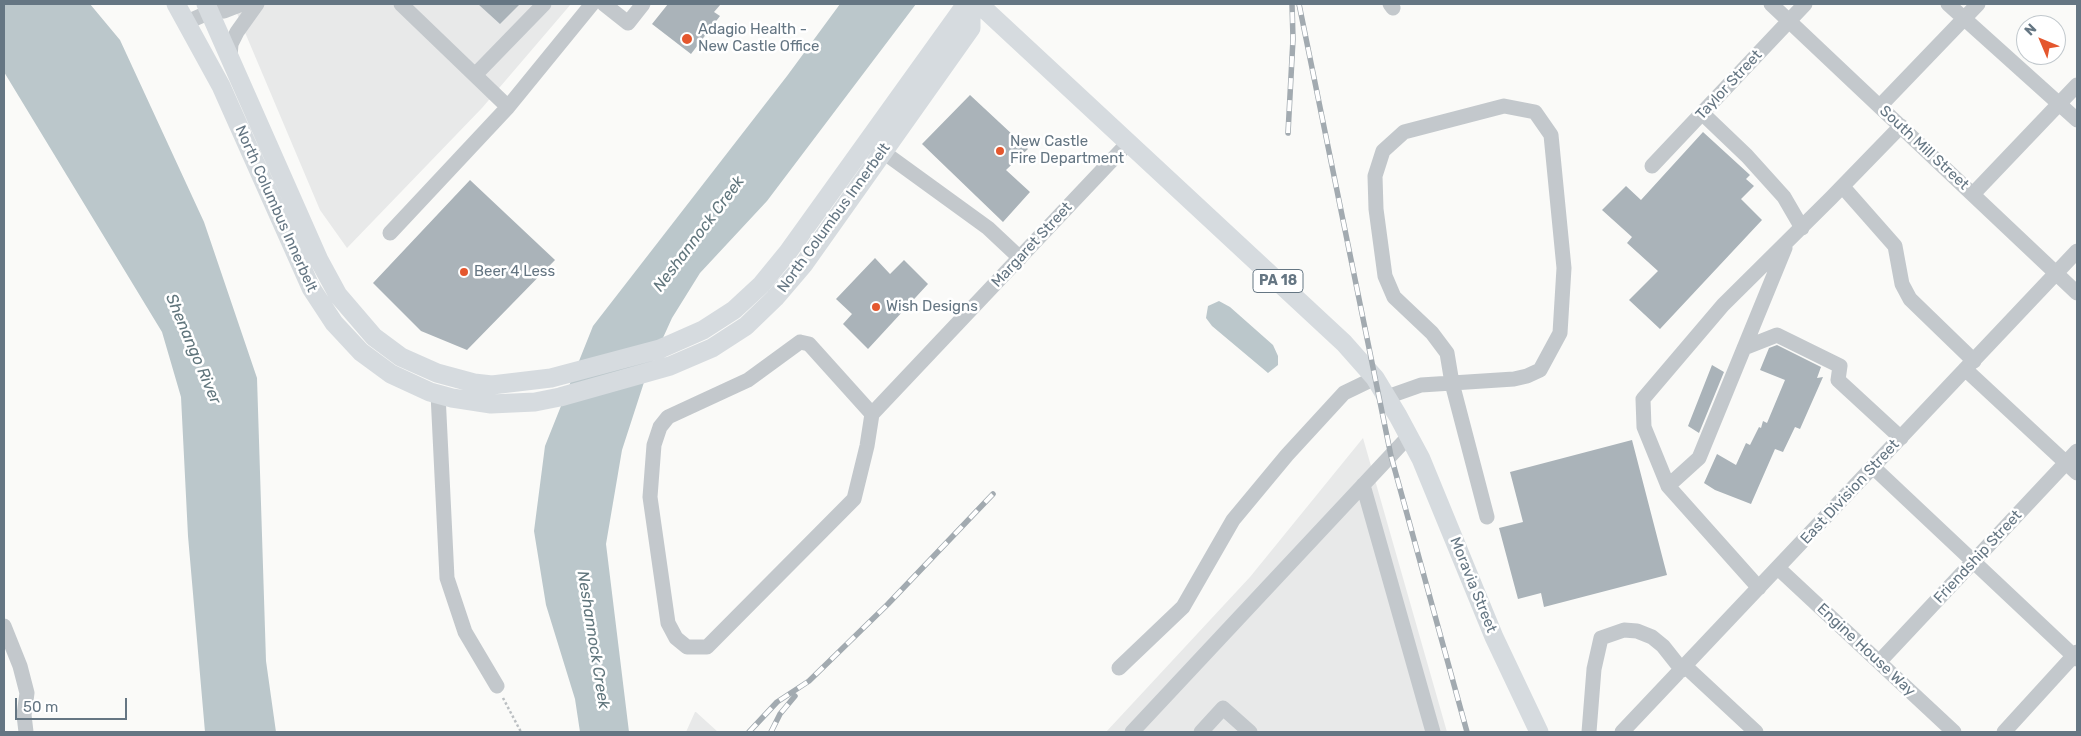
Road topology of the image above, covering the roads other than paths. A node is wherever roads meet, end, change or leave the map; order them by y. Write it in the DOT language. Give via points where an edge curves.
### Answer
graph roads {
  1 [pos="176,4"];
  2 [pos="242,4"];
  3 [pos="256,4"];
  4 [pos="401,4"];
  5 [pos="544,4"];
  6 [pos="592,4"];
  7 [pos="604,4"];
  8 [pos="643,4"];
  9 [pos="966,4"];
  10 [pos="971,4"];
  11 [pos="979,4"];
  12 [pos="1772,4"];
  13 [pos="1805,4"];
  14 [pos="1948,4"];
  15 [pos="1978,4"];
  16 [pos="211,6"];
  17 [pos="1963,19"];
  18 [pos="1789,21"];
  19 [pos="187,22"];
  20 [pos="230,57"];
  21 [pos="475,75"];
  22 [pos="2077,85"];
  23 [pos="2058,105"];
  24 [pos="1880,106"];
  25 [pos="508,107"];
  26 [pos="1702,114"];
  27 [pos="2077,120"];
  28 [pos="1901,126"];
  29 [pos="867,141"];
  30 [pos="1129,142"];
  31 [pos="883,152"];
  32 [pos="1652,166"];
  33 [pos="1842,187"];
  34 [pos="1973,194"];
  35 [pos="1802,228"];
  36 [pos="390,233"];
  37 [pos="1788,241"];
  38 [pos="2077,251"];
  39 [pos="1020,258"];
  40 [pos="2057,273"];
  41 [pos="2077,293"];
  42 [pos="1744,348"];
  43 [pos="1969,365"];
  44 [pos="1375,378"];
  45 [pos="1452,383"];
  46 [pos="438,394"];
  47 [pos="1387,396"];
  48 [pos="872,414"];
  49 [pos="1410,436"];
  50 [pos="1901,438"];
  51 [pos="2077,451"];
  52 [pos="1873,467"];
  53 [pos="2072,468"];
  54 [pos="1363,485"];
  55 [pos="1668,486"];
  56 [pos="1487,517"];
  57 [pos="1974,561"];
  58 [pos="1778,568"];
  59 [pos="1759,588"];
  60 [pos="4,626"];
  61 [pos="2076,656"];
  62 [pos="1879,662"];
  63 [pos="1119,668"];
  64 [pos="1684,668"];
  65 [pos="497,686"];
  66 [pos="26,732"];
  67 [pos="1132,732"];
  68 [pos="1201,732"];
  69 [pos="1250,732"];
  70 [pos="1433,732"];
  71 [pos="1539,732"];
  72 [pos="1589,732"];
  73 [pos="1622,732"];
  74 [pos="1756,732"];
  75 [pos="1954,732"];
  76 [pos="2004,732"];
  1 -- 19 [label="main road, North Columbus Innerbelt"];
  2 -- 16 [label="street" via="224,11"];
  3 -- 20 [label="street" via="231,44"];
  4 -- 21 [label="street"];
  5 -- 21 [label="street"];
  6 -- 25 [label="street"];
  7 -- 8 [label="street" via="628,23"];
  9 -- 29 [label="main road, North Columbus Innerbelt"];
  10 -- 31 [label="main road, North Columbus Innerbelt" via="970,28"];
  11 -- 30 [label="main road, PA 18"];
  12 -- 18 [label="street, South Mill Street"];
  13 -- 18 [label="street, Taylor Street"];
  14 -- 17 [label="street"];
  15 -- 17 [label="street"];
  16 -- 19 [label="street"];
  16 -- 20 [label="main road, North Columbus Innerbelt"];
  17 -- 23 [label="street"];
  17 -- 24 [label="street"];
  18 -- 24 [label="street, South Mill Street"];
  18 -- 26 [label="street, Taylor Street"];
  19 -- 46 [label="main road, North Columbus Innerbelt" via="221,86 301,268 322,306 348,339 375,364 408,383"];
  20 -- 29 [label="main road, North Columbus Innerbelt" via="328,279 350,311 387,348 417,365 474,383 510,384 571,373 660,349 719,321 761,284 788,252"];
  21 -- 25 [label="street"];
  22 -- 23 [label="street"];
  23 -- 27 [label="street"];
  23 -- 34 [label="street"];
  24 -- 28 [label="street, South Mill Street"];
  25 -- 36 [label="street"];
  26 -- 32 [label="street, Taylor Street"];
  26 -- 35 [label="street" via="1784,196"];
  28 -- 33 [label="street"];
  28 -- 34 [label="street, South Mill Street"];
  29 -- 31 [label="street"];
  30 -- 39 [label="street, Margaret Street"];
  30 -- 44 [label="main road, PA 18" via="1344,343"];
  31 -- 39 [label="street" via="988,228"];
  31 -- 46 [label="main road, North Columbus Innerbelt" via="804,264 761,313 712,348 648,373 534,402 491,404"];
  33 -- 35 [label="street"];
  33 -- 43 [label="street" via="1895,246 1902,284 1910,299"];
  34 -- 40 [label="street, South Mill Street"];
  35 -- 37 [label="street"];
  37 -- 42 [label="street"];
  37 -- 55 [label="street" via="1723,305 1644,399 1644,427"];
  38 -- 40 [label="street, East Division Street"];
  39 -- 48 [label="street, Margaret Street"];
  40 -- 41 [label="street, South Mill Street"];
  40 -- 43 [label="street, East Division Street"];
  42 -- 50 [label="street" via="1777,335 1840,366 1838,380"];
  42 -- 55 [label="street" via="1699,458"];
  43 -- 50 [label="street, East Division Street"];
  43 -- 53 [label="street"];
  44 -- 47 [label="main road, PA 18"];
  44 -- 63 [label="street" via="1344,393 1286,455 1233,520 1183,607"];
  45 -- 45 [label="street" via="1514,379 1540,370 1560,333 1564,268 1551,135 1535,112 1504,106 1404,132 1383,150 1376,176 1376,209 1385,276 1394,297 1432,333 1447,353"];
  45 -- 47 [label="street" via="1409,387"];
  45 -- 56 [label="street"];
  46 -- 65 [label="street" via="447,578 465,632"];
  47 -- 49 [label="main road, PA 18"];
  48 -- 48 [label="street" via="809,344 800,342 748,380 668,417 660,427 654,446 650,497 668,623 676,638 687,647 707,648 854,499"];
  49 -- 54 [label="street"];
  49 -- 71 [label="main road, Moravia Street / PA 18" via="1494,637"];
  50 -- 52 [label="street, East Division Street"];
  51 -- 53 [label="street, Friendship Street"];
  52 -- 57 [label="street"];
  52 -- 58 [label="street, East Division Street"];
  53 -- 57 [label="street, Friendship Street"];
  54 -- 67 [label="street"];
  54 -- 70 [label="street"];
  55 -- 59 [label="street"];
  57 -- 61 [label="street"];
  57 -- 62 [label="street, Friendship Street"];
  58 -- 59 [label="street, East Division Street"];
  58 -- 62 [label="street, Engine House Way"];
  59 -- 64 [label="street, East Division Street"];
  60 -- 66 [label="street" via="27,693"];
  61 -- 76 [label="street"];
  62 -- 75 [label="street, Engine House Way"];
  64 -- 72 [label="street" via="1663,646 1644,634 1624,630 1601,638 1594,669"];
  64 -- 73 [label="street, East Division Street"];
  64 -- 74 [label="street"];
  68 -- 69 [label="street" via="1223,708"];
}
